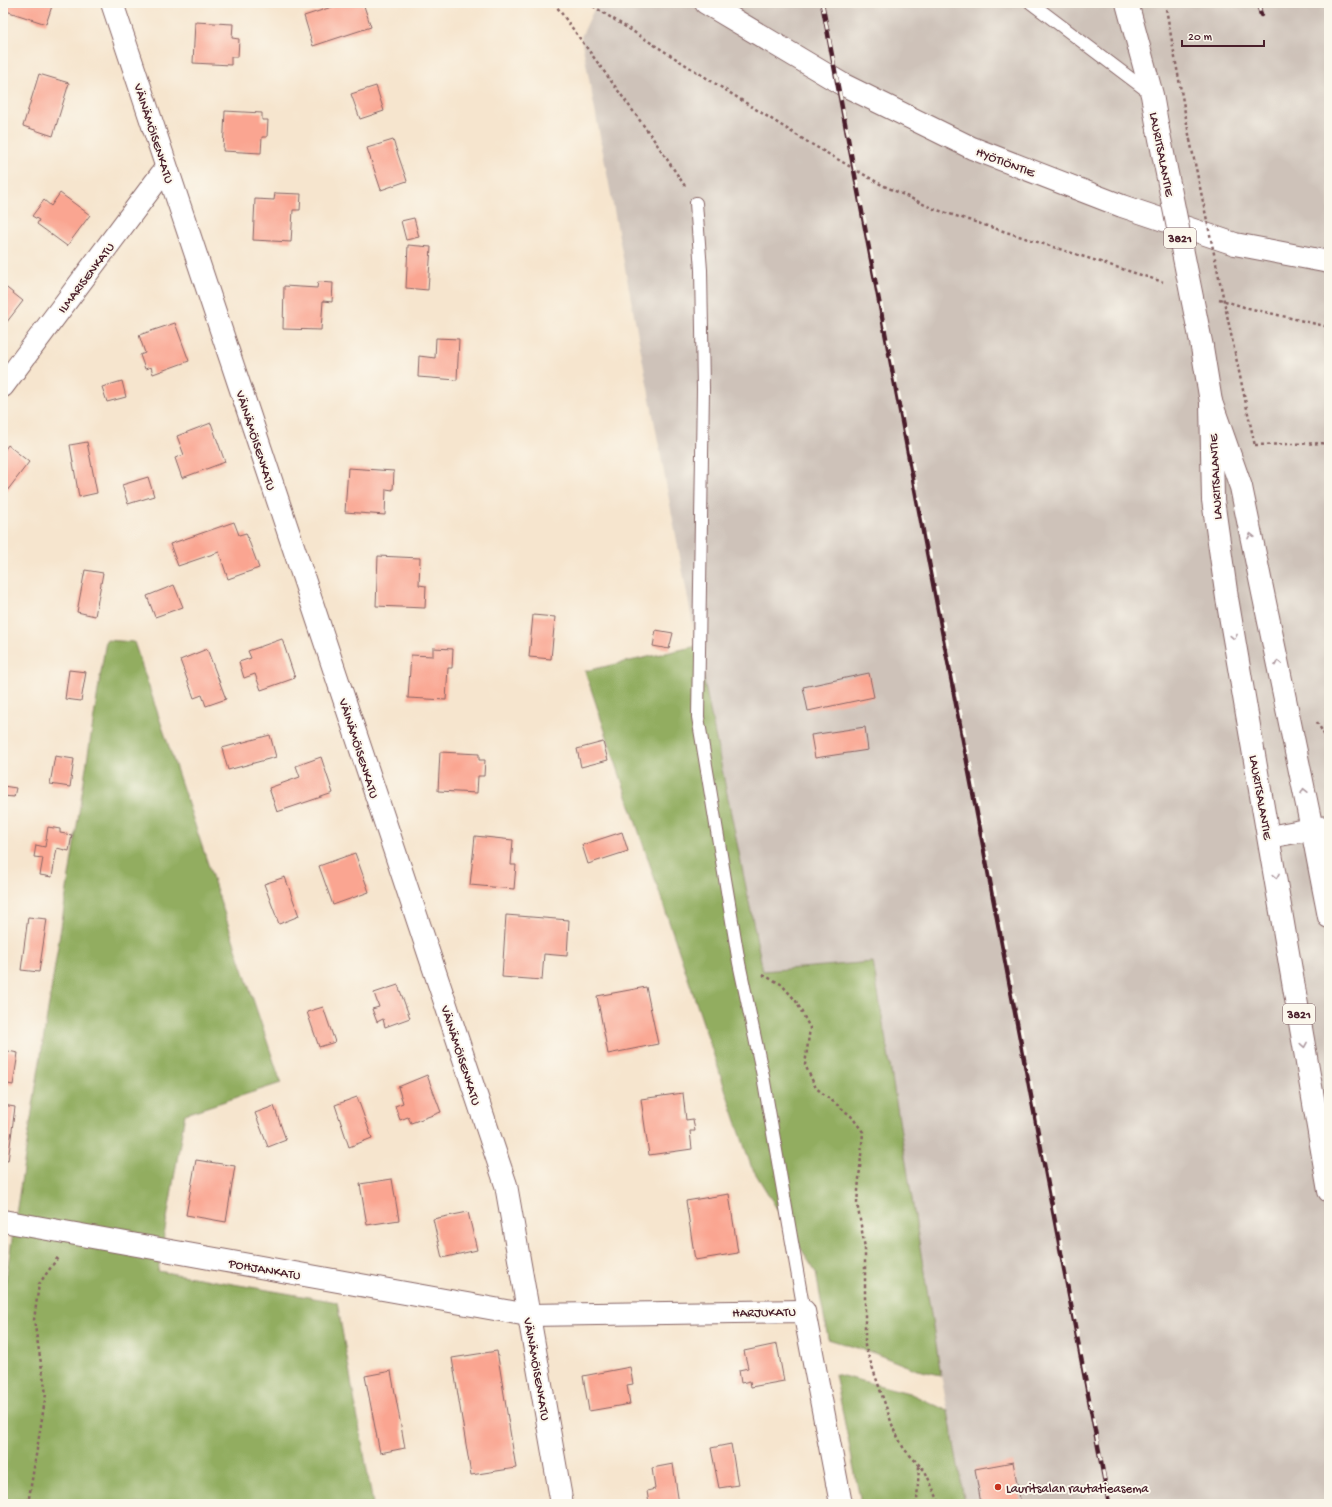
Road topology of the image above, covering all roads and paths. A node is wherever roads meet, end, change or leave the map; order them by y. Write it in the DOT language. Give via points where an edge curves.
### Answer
graph roads {
  1 [pos="112,3"];
  2 [pos="554,3"];
  3 [pos="588,3"];
  4 [pos="706,3"];
  5 [pos="1031,3"];
  6 [pos="1127,3"];
  7 [pos="1165,3"];
  8 [pos="1152,95"];
  9 [pos="166,168"];
  10 [pos="696,203"];
  11 [pos="1329,262"];
  12 [pos="1170,284"];
  13 [pos="1214,298"];
  14 [pos="1329,327"];
  15 [pos="1235,353"];
  16 [pos="3,386"];
  17 [pos="1211,402"];
  18 [pos="1329,443"];
  19 [pos="1255,445"];
  20 [pos="1321,828"];
  21 [pos="1269,837"];
  22 [pos="1329,917"];
  23 [pos="739,963"];
  24 [pos="1329,1190"];
  25 [pos="3,1221"];
  26 [pos="63,1251"];
  27 [pos="804,1311"];
  28 [pos="528,1315"];
  29 [pos="919,1465"];
  30 [pos="28,1504"];
  31 [pos="562,1504"];
  32 [pos="841,1504"];
  33 [pos="914,1504"];
  34 [pos="940,1504"];
  1 -- 9 [label="street, VÄINÄMÖISENKATU"];
  2 -- 10 [label="path" via="652,137"];
  3 -- 12 [label="path" via="806,141 882,185 934,209"];
  4 -- 11 [label="street, HYÖTIÖNTIE" via="842,84 972,148 1122,206 1235,244"];
  5 -- 8 [label="lane"];
  6 -- 8 [label="street, LAURITSALANTIE / 3821"];
  7 -- 15 [label="path, bridge" via="1190,140"];
  8 -- 17 [label="street, LAURITSALANTIE / 3821, bridge"];
  9 -- 16 [label="street, ILMARISENKATU"];
  9 -- 28 [label="street, VÄINÄMÖISENKATU" via="506,1185"];
  10 -- 23 [label="lane" via="701,270 703,389 698,717"];
  13 -- 14 [label="path"];
  20 -- 17 [label="street, LAURITSALANTIE, one-way" via="1241,488"];
  17 -- 21 [label="street, LAURITSALANTIE / 3821, one-way" via="1213,500 1227,598"];
  18 -- 19 [label="path"];
  20 -- 21 [label="street"];
  20 -- 22 [label="street, LAURITSALANTIE"];
  21 -- 24 [label="street, LAURITSALANTIE / 3821, one-way"];
  23 -- 27 [label="lane" via="763,1076"];
  23 -- 29 [label="path" via="781,984 796,1001 810,1028 805,1065 816,1088 850,1116 862,1132 857,1203 865,1248 865,1346 894,1430 904,1449"];
  25 -- 28 [label="street, POHJANKATU"];
  26 -- 30 [label="path" via="38,1284 34,1320 46,1394"];
  27 -- 28 [label="street, HARJUKATU"];
  27 -- 32 [label="street, HARJUKATU"];
  28 -- 31 [label="street, VÄINÄMÖISENKATU"];
  29 -- 33 [label="path" via="917,1501"];
  29 -- 34 [label="path" via="925,1471"];
}
